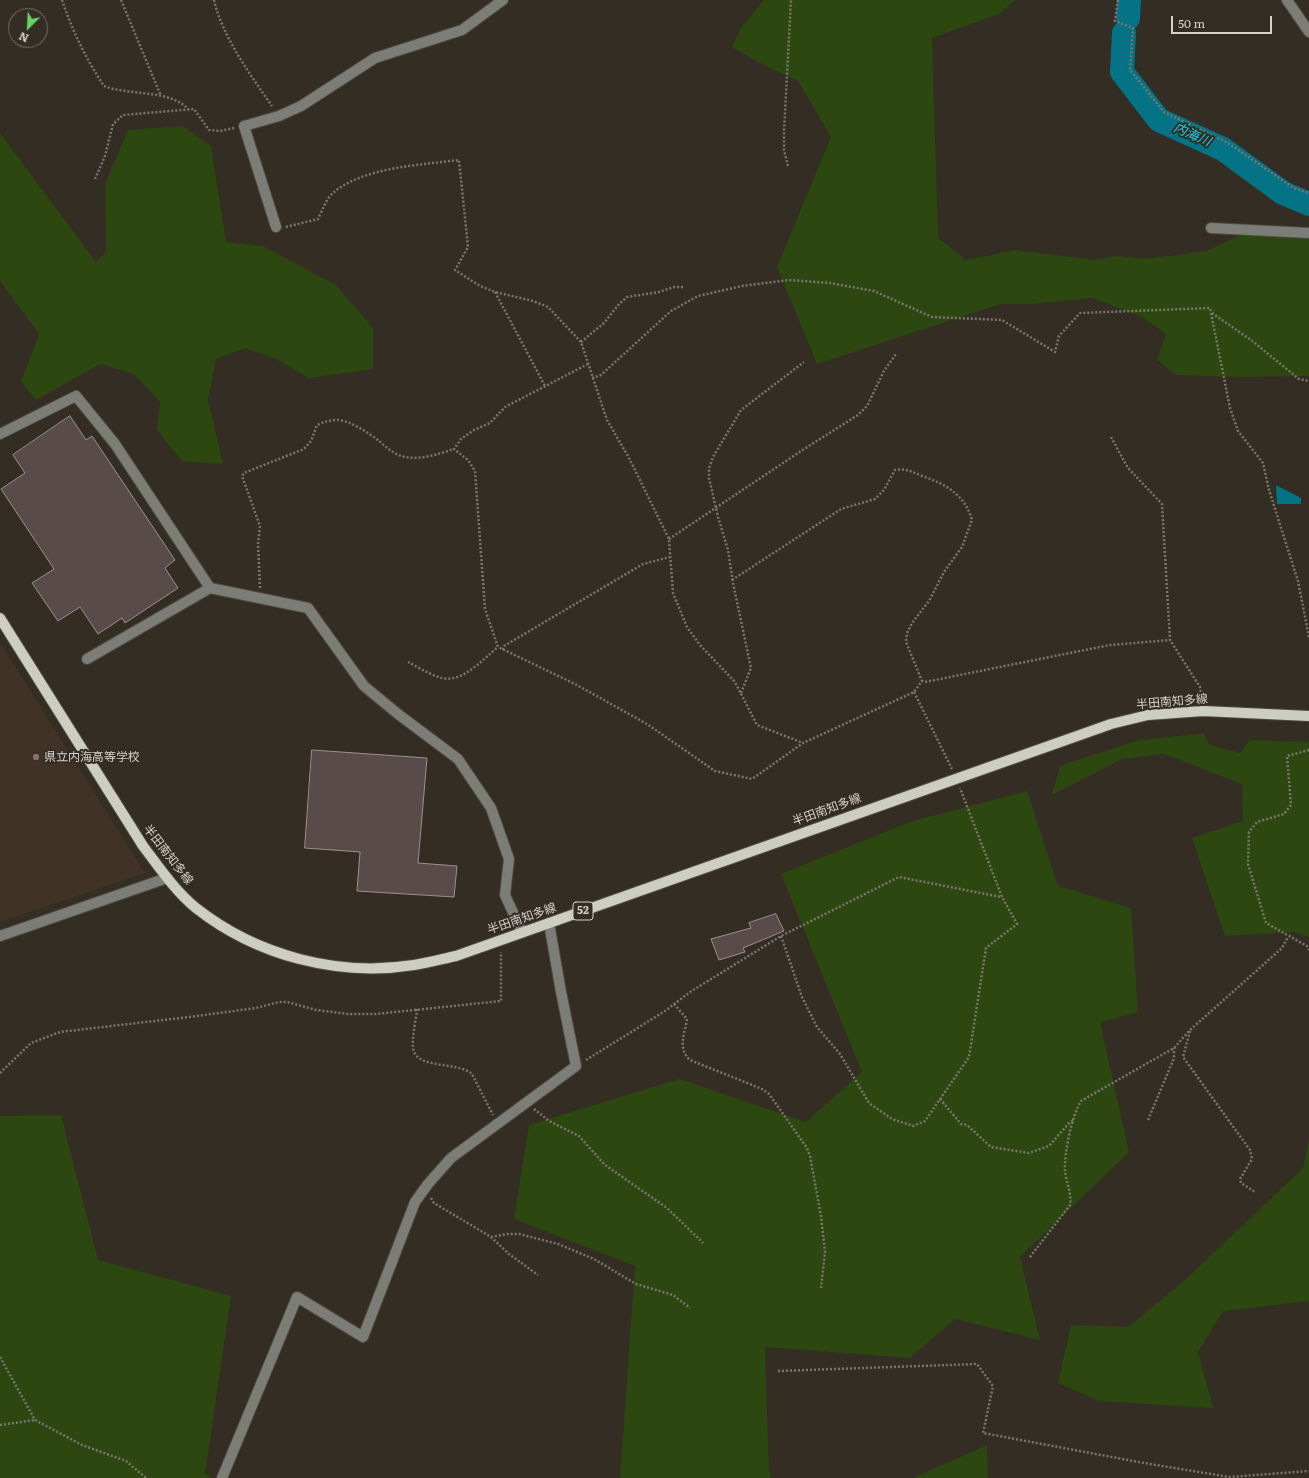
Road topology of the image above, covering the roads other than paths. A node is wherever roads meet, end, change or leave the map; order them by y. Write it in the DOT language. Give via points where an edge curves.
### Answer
graph roads {
  1 [pos="503,0"];
  2 [pos="1286,0"];
  3 [pos="1309,32"];
  4 [pos="276,227"];
  5 [pos="1211,228"];
  6 [pos="1309,233"];
  7 [pos="0,434"];
  8 [pos="210,588"];
  9 [pos="0,618"];
  10 [pos="87,659"];
  11 [pos="1309,716"];
  12 [pos="167,878"];
  13 [pos="549,923"];
  14 [pos="522,932"];
  15 [pos="0,936"];
  16 [pos="222,1478"];
  1 -- 4 [label="street" via="462,30 375,58 323,93 279,116 244,126"];
  2 -- 3 [label="street"];
  5 -- 6 [label="street"];
  7 -- 8 [label="street" via="76,396 115,444"];
  8 -- 10 [label="street"];
  8 -- 14 [label="street" via="308,608 364,686 458,759 491,808 509,858 506,895"];
  9 -- 12 [label="main road, 半田南知多線 / 52" via="114,802"];
  11 -- 13 [label="main road, 半田南知多線 / 52" via="1203,711 1148,715 1111,724"];
  12 -- 14 [label="main road, 半田南知多線 / 52" via="196,907 240,936 272,951 344,968 414,965 456,956"];
  12 -- 15 [label="street"];
  13 -- 14 [label="main road, 半田南知多線 / 52"];
  13 -- 16 [label="street" via="576,1066 451,1158 427,1185 415,1202 363,1336 297,1297"];
}
